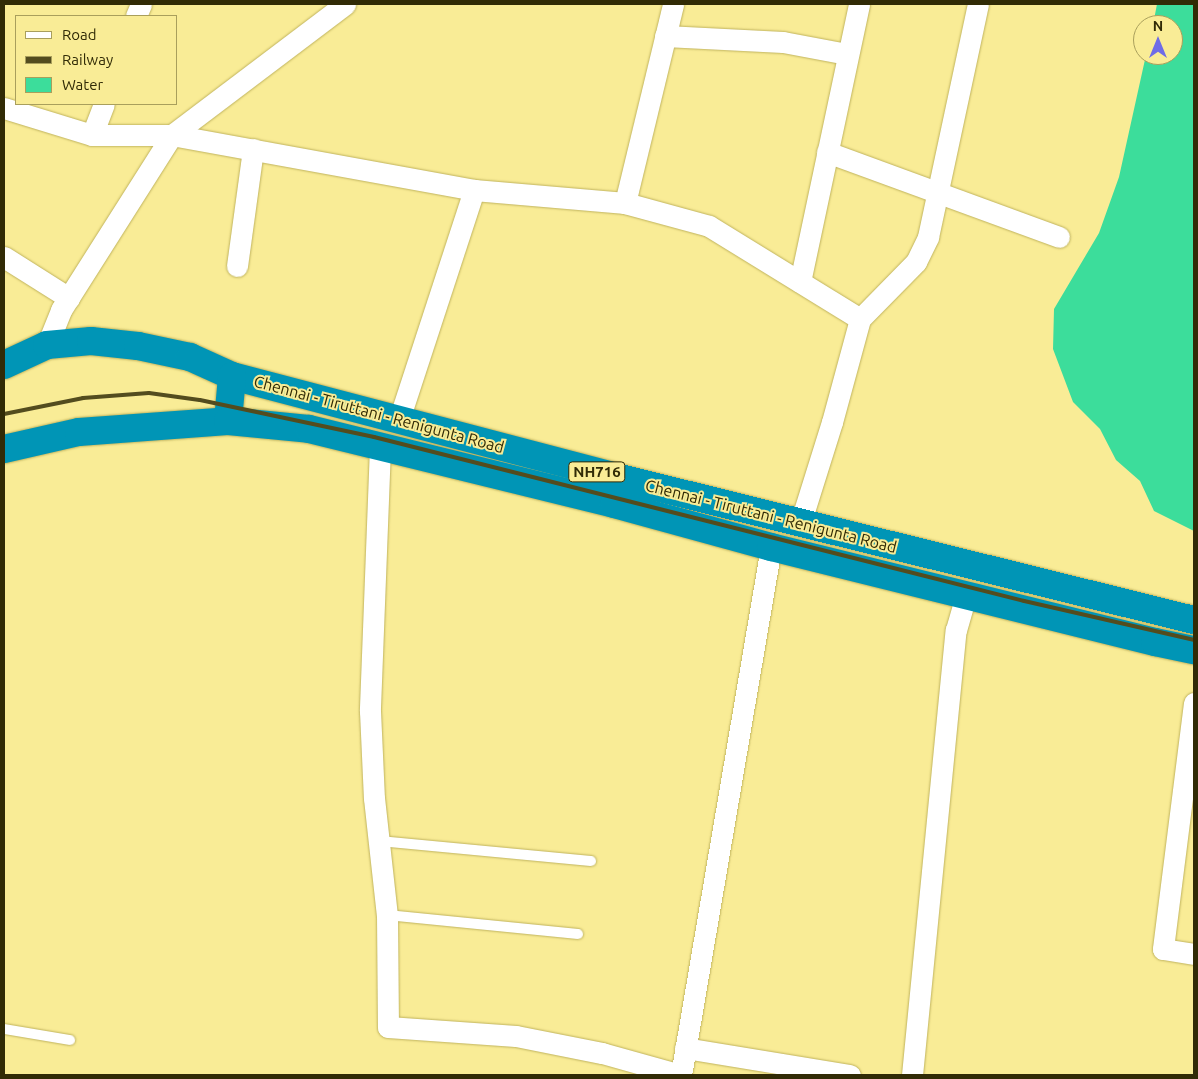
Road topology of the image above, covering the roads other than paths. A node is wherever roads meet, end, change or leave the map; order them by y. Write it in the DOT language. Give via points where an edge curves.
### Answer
graph roads {
  1 [pos="345,4"];
  2 [pos="674,4"];
  3 [pos="859,4"];
  4 [pos="978,4"];
  5 [pos="665,36"];
  6 [pos="847,54"];
  7 [pos="104,105"];
  8 [pos="4,108"];
  9 [pos="92,135"];
  10 [pos="172,135"];
  11 [pos="253,149"];
  12 [pos="827,152"];
  13 [pos="474,190"];
  14 [pos="937,192"];
  15 [pos="624,203"];
  16 [pos="1060,237"];
  17 [pos="4,257"];
  18 [pos="237,266"];
  19 [pos="800,282"];
  20 [pos="69,298"];
  21 [pos="860,319"];
  22 [pos="47,346"];
  23 [pos="4,365"];
  24 [pos="232,376"];
  25 [pos="399,419"];
  26 [pos="228,421"];
  27 [pos="380,447"];
  28 [pos="4,449"];
  29 [pos="800,524"];
  30 [pos="771,547"];
  31 [pos="966,596"];
  32 [pos="1194,620"];
  33 [pos="1194,650"];
  34 [pos="1194,703"];
  35 [pos="379,841"];
  36 [pos="591,861"];
  37 [pos="387,915"];
  38 [pos="578,934"];
  39 [pos="1194,954"];
  40 [pos="4,1029"];
  41 [pos="70,1040"];
  42 [pos="685,1048"];
  43 [pos="681,1075"];
  44 [pos="850,1075"];
  45 [pos="912,1075"];
  1 -- 10 [label="street"];
  2 -- 5 [label="street"];
  3 -- 6 [label="street"];
  4 -- 14 [label="street"];
  5 -- 6 [label="street" via="783,42"];
  5 -- 15 [label="street"];
  6 -- 12 [label="street"];
  7 -- 9 [label="street"];
  8 -- 9 [label="street"];
  9 -- 10 [label="street"];
  10 -- 11 [label="street"];
  10 -- 20 [label="street"];
  11 -- 13 [label="street"];
  11 -- 18 [label="street"];
  12 -- 14 [label="street"];
  12 -- 19 [label="street"];
  13 -- 15 [label="street"];
  13 -- 25 [label="street"];
  14 -- 16 [label="street"];
  14 -- 21 [label="street" via="928,237 916,262"];
  15 -- 19 [label="street" via="710,226"];
  17 -- 20 [label="street"];
  19 -- 21 [label="street"];
  20 -- 22 [label="street"];
  21 -- 29 [label="street"];
  22 -- 23 [label="highway, Chennai - Tiruttani - Renigunta Road / NH716"];
  22 -- 24 [label="highway, Chennai - Tiruttani - Renigunta Road / NH716" via="90,341 138,346 190,357"];
  24 -- 25 [label="highway, Chennai - Tiruttani - Renigunta Road / NH716"];
  24 -- 26 [label="highway"];
  25 -- 29 [label="highway, Chennai - Tiruttani - Renigunta Road / NH716"];
  26 -- 27 [label="highway, Chennai - Tiruttani - Renigunta Road / NH716" via="309,429"];
  26 -- 28 [label="highway, Chennai - Tiruttani - Renigunta Road / NH716" via="79,432"];
  27 -- 30 [label="highway, Chennai - Tiruttani - Renigunta Road / NH716" via="614,504"];
  27 -- 35 [label="street" via="370,711"];
  29 -- 32 [label="highway, Chennai - Tiruttani - Renigunta Road / NH716"];
  30 -- 31 [label="highway, Chennai - Tiruttani - Renigunta Road / NH716"];
  30 -- 42 [label="street"];
  31 -- 33 [label="highway, Chennai - Tiruttani - Renigunta Road / NH716"];
  31 -- 45 [label="street" via="956,630"];
  34 -- 39 [label="street" via="1163,949"];
  35 -- 36 [label="lane"];
  35 -- 37 [label="street"];
  37 -- 38 [label="lane"];
  37 -- 43 [label="street" via="388,1027 516,1036 602,1053"];
  40 -- 41 [label="lane"];
  42 -- 43 [label="street"];
  42 -- 44 [label="street"];
}
